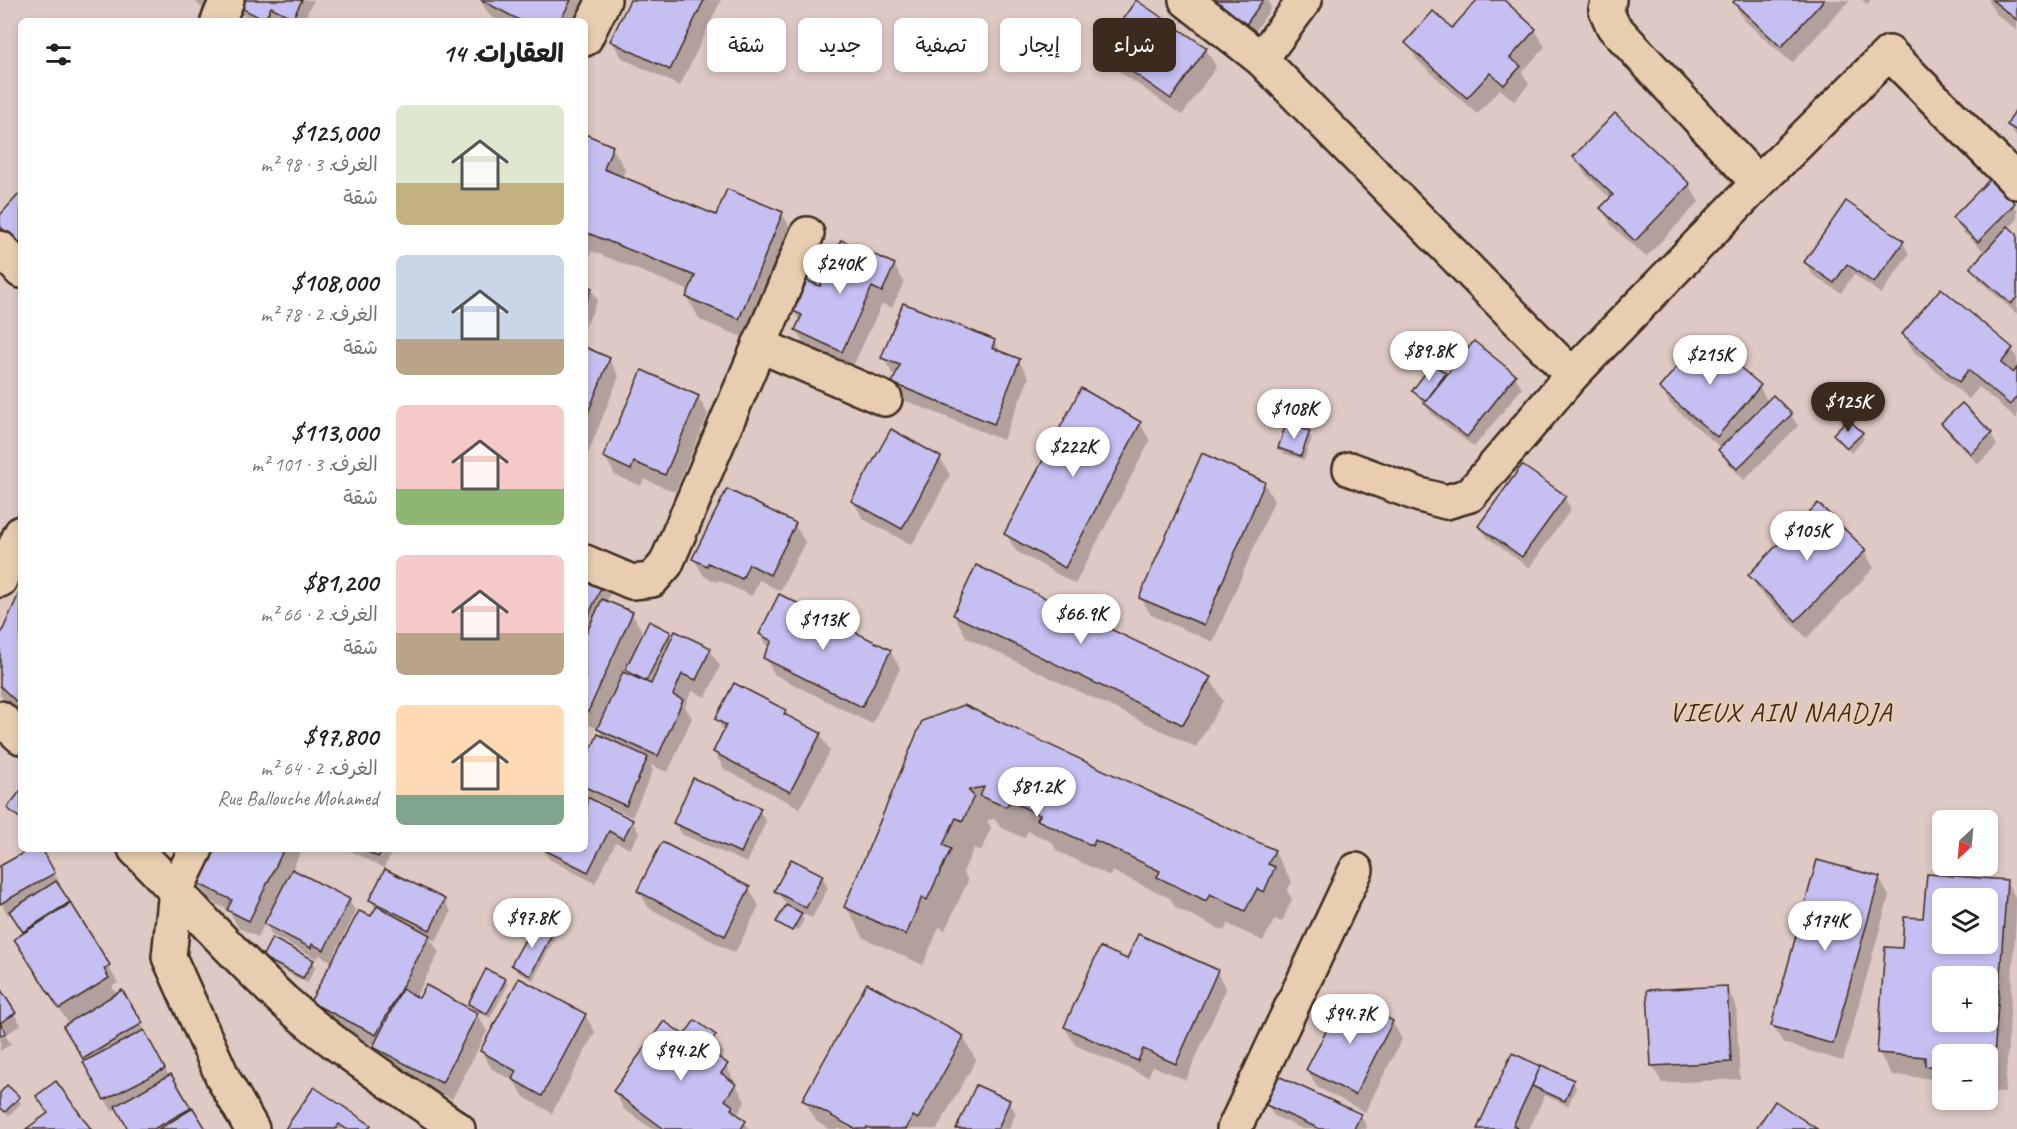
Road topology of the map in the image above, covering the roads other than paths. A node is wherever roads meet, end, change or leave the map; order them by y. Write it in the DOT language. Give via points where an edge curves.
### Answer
graph roads {
  1 [pos="227,0"];
  2 [pos="604,0"];
  3 [pos="1186,0"];
  4 [pos="1305,0"];
  5 [pos="1609,0"];
  6 [pos="219,18"];
  7 [pos="588,33"];
  8 [pos="1261,59"];
  9 [pos="2017,182"];
  10 [pos="1758,183"];
  11 [pos="807,234"];
  12 [pos="0,248"];
  13 [pos="18,268"];
  14 [pos="759,345"];
  15 [pos="1572,375"];
  16 [pos="885,399"];
  17 [pos="1350,469"];
  18 [pos="18,540"];
  19 [pos="588,563"];
  20 [pos="0,580"];
  21 [pos="0,718"];
  22 [pos="18,734"];
  23 [pos="138,852"];
  24 [pos="195,852"];
  25 [pos="1356,870"];
  26 [pos="177,890"];
  27 [pos="252,1129"];
  28 [pos="458,1129"];
  29 [pos="1234,1129"];
  1 -- 6 [label="street"];
  2 -- 7 [label="street"];
  3 -- 8 [label="street"];
  4 -- 8 [label="street"];
  5 -- 10 [label="street" via="1606,10 1613,26"];
  8 -- 15 [label="street"];
  9 -- 10 [label="street" via="1890,53"];
  10 -- 15 [label="street"];
  11 -- 14 [label="street"];
  12 -- 13 [label="street"];
  14 -- 16 [label="street"];
  14 -- 19 [label="street" via="666,564 652,580 632,582"];
  15 -- 17 [label="street" via="1470,495 1446,502"];
  18 -- 20 [label="street"];
  21 -- 22 [label="street"];
  23 -- 26 [label="street"];
  24 -- 26 [label="street"];
  25 -- 29 [label="street"];
  26 -- 27 [label="street" via="169,957 224,1080"];
  26 -- 28 [label="street" via="236,957 286,1003"];
}
